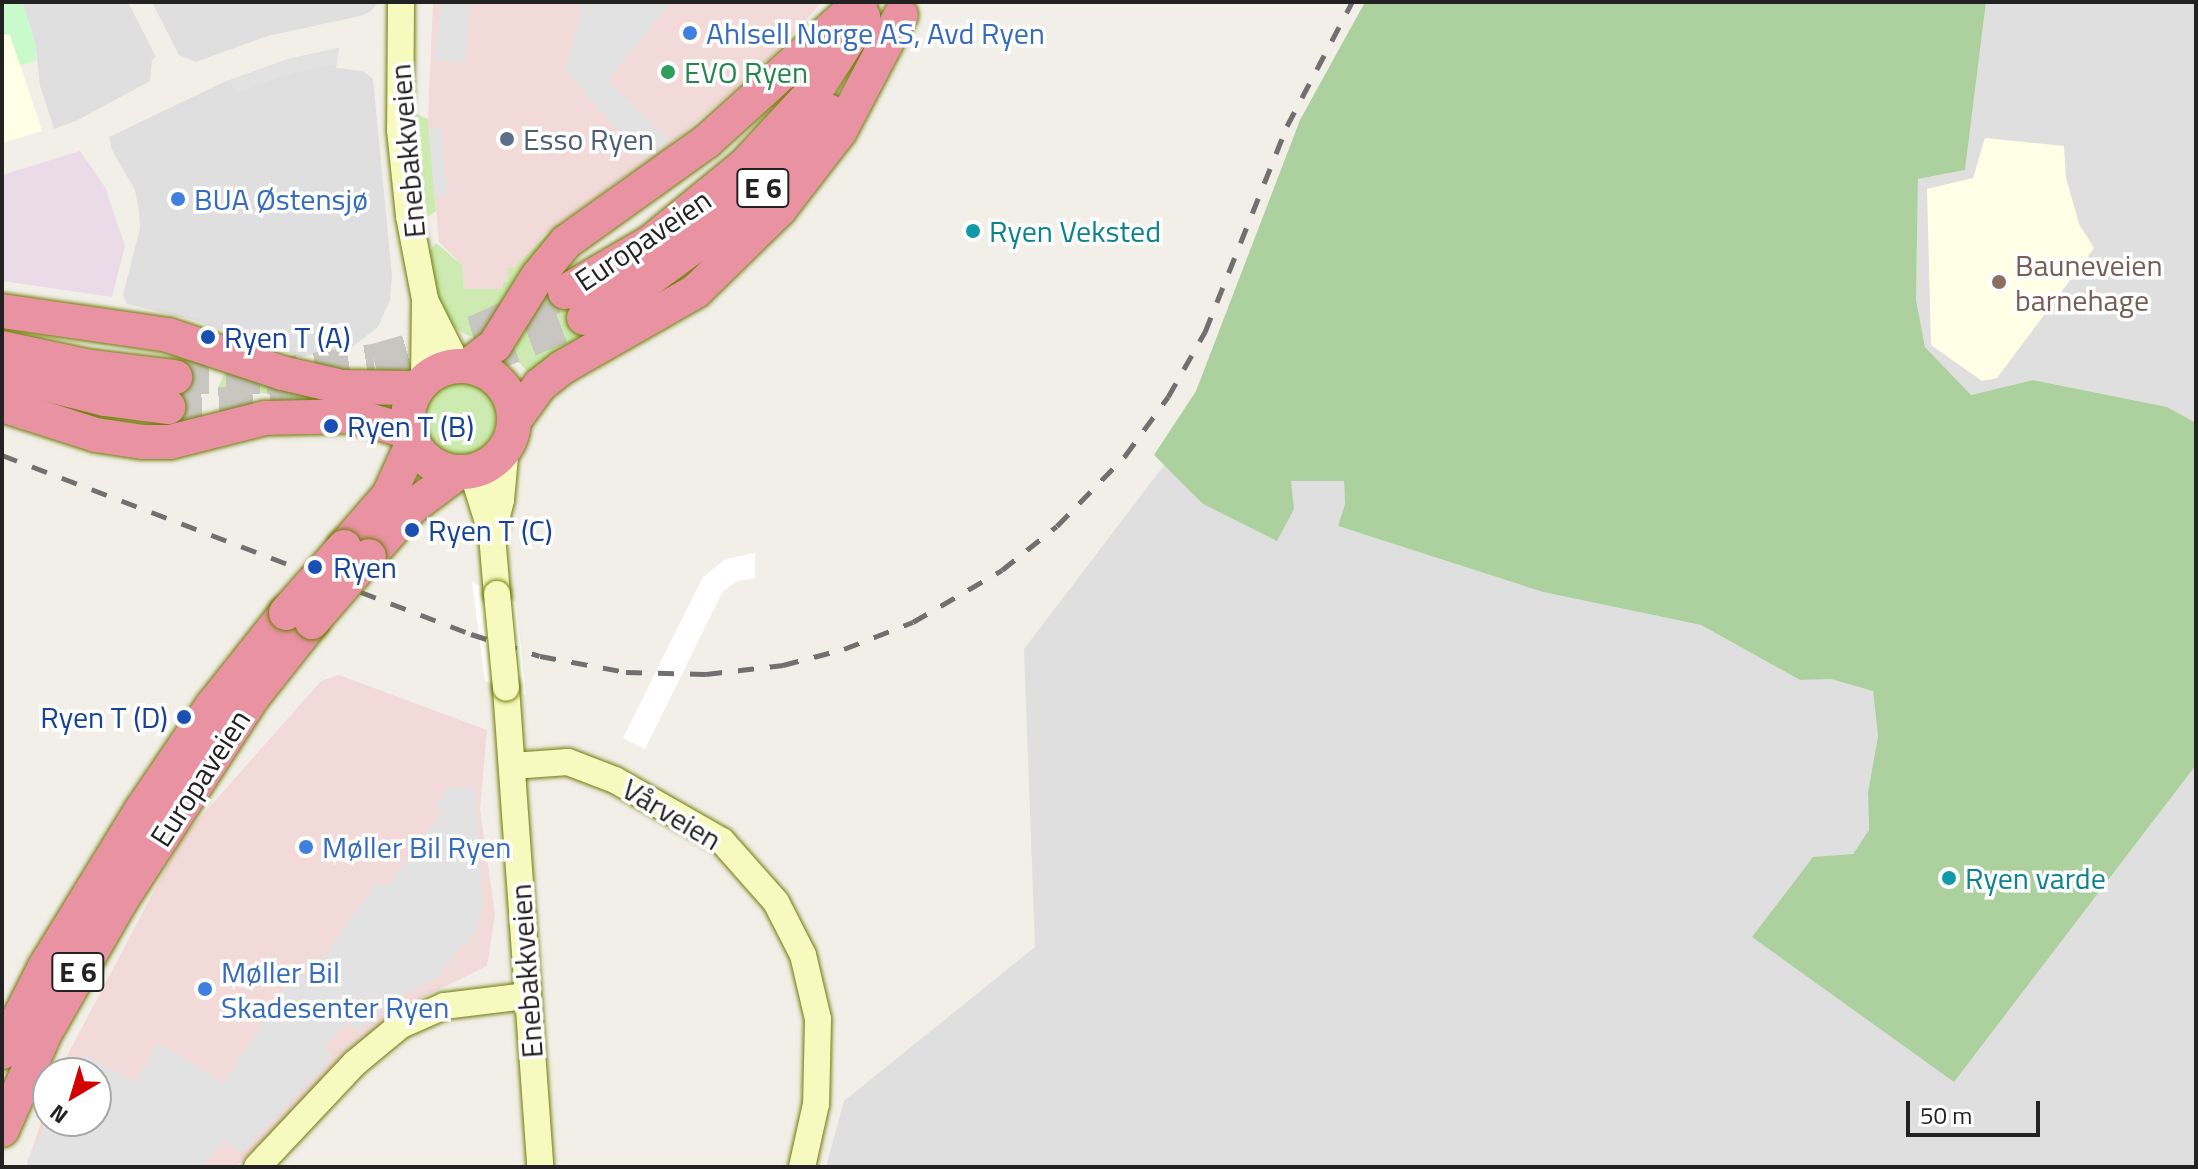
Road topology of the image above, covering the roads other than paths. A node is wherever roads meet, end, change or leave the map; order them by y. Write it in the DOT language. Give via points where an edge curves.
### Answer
graph roads {
  1 [pos="401,2"];
  2 [pos="861,2"];
  3 [pos="894,6"];
  4 [pos="425,299"];
  5 [pos="574,305"];
  6 [pos="2,311"];
  7 [pos="2,348"];
  8 [pos="463,366"];
  9 [pos="2,373"];
  10 [pos="421,384"];
  11 [pos="2,405"];
  12 [pos="510,434"];
  13 [pos="411,437"];
  14 [pos="466,471"];
  15 [pos="492,535"];
  16 [pos="356,552"];
  17 [pos="299,617"];
  18 [pos="512,766"];
  19 [pos="526,996"];
  20 [pos="2,1052"];
  21 [pos="2,1130"];
  22 [pos="257,1167"];
  23 [pos="540,1167"];
  24 [pos="802,1167"];
  1 -- 4 [label="main road, Enebakkveien" via="402,157"];
  2 -- 8 [label="highway, E 6" via="719,132 566,242 495,345"];
  3 -- 5 [label="highway, Europaveien / E 6" via="821,121 763,188 671,265"];
  3 -- 12 [label="highway, E 6" via="840,131 780,209 696,291 563,367 534,392"];
  4 -- 8 [label="main road, Enebakkveien"];
  4 -- 10 [label="main road, Enebakkveien"];
  6 -- 10 [label="highway, E 6" via="168,335 342,387"];
  7 -- 9 [label="highway" via="172,392 105,399"];
  8 -- 10 [label="highway, E 6" via="434,373"];
  8 -- 12 [label="highway" via="483,371 506,391"];
  10 -- 13 [label="highway, E 6" via="408,409"];
  11 -- 13 [label="highway" via="96,435 143,442 170,442 265,418 355,416"];
  12 -- 14 [label="highway, E 6" via="495,459"];
  12 -- 15 [label="main road, Enebakkveien"];
  13 -- 14 [label="highway" via="437,466"];
  13 -- 16 [label="highway, Europaveien / E 6" via="389,495"];
  14 -- 15 [label="main road, Enebakkveien"];
  14 -- 16 [label="highway, Europaveien / E 6"];
  15 -- 18 [label="main road, Enebakkveien, bridge"];
  16 -- 17 [label="highway, Europaveien / E 6, bridge"];
  17 -- 20 [label="highway, Europaveien / E 6" via="212,706 45,967"];
  17 -- 21 [label="highway, Europaveien / E 6" via="120,902 45,1033"];
  18 -- 19 [label="main road, Enebakkveien"];
  18 -- 24 [label="main road, Vårveien" via="568,762 615,780 722,841 776,902 803,955 818,1019 819,1078"];
  19 -- 22 [label="main road" via="444,1006 401,1025 355,1063"];
  19 -- 23 [label="main road, Enebakkveien"];
}
